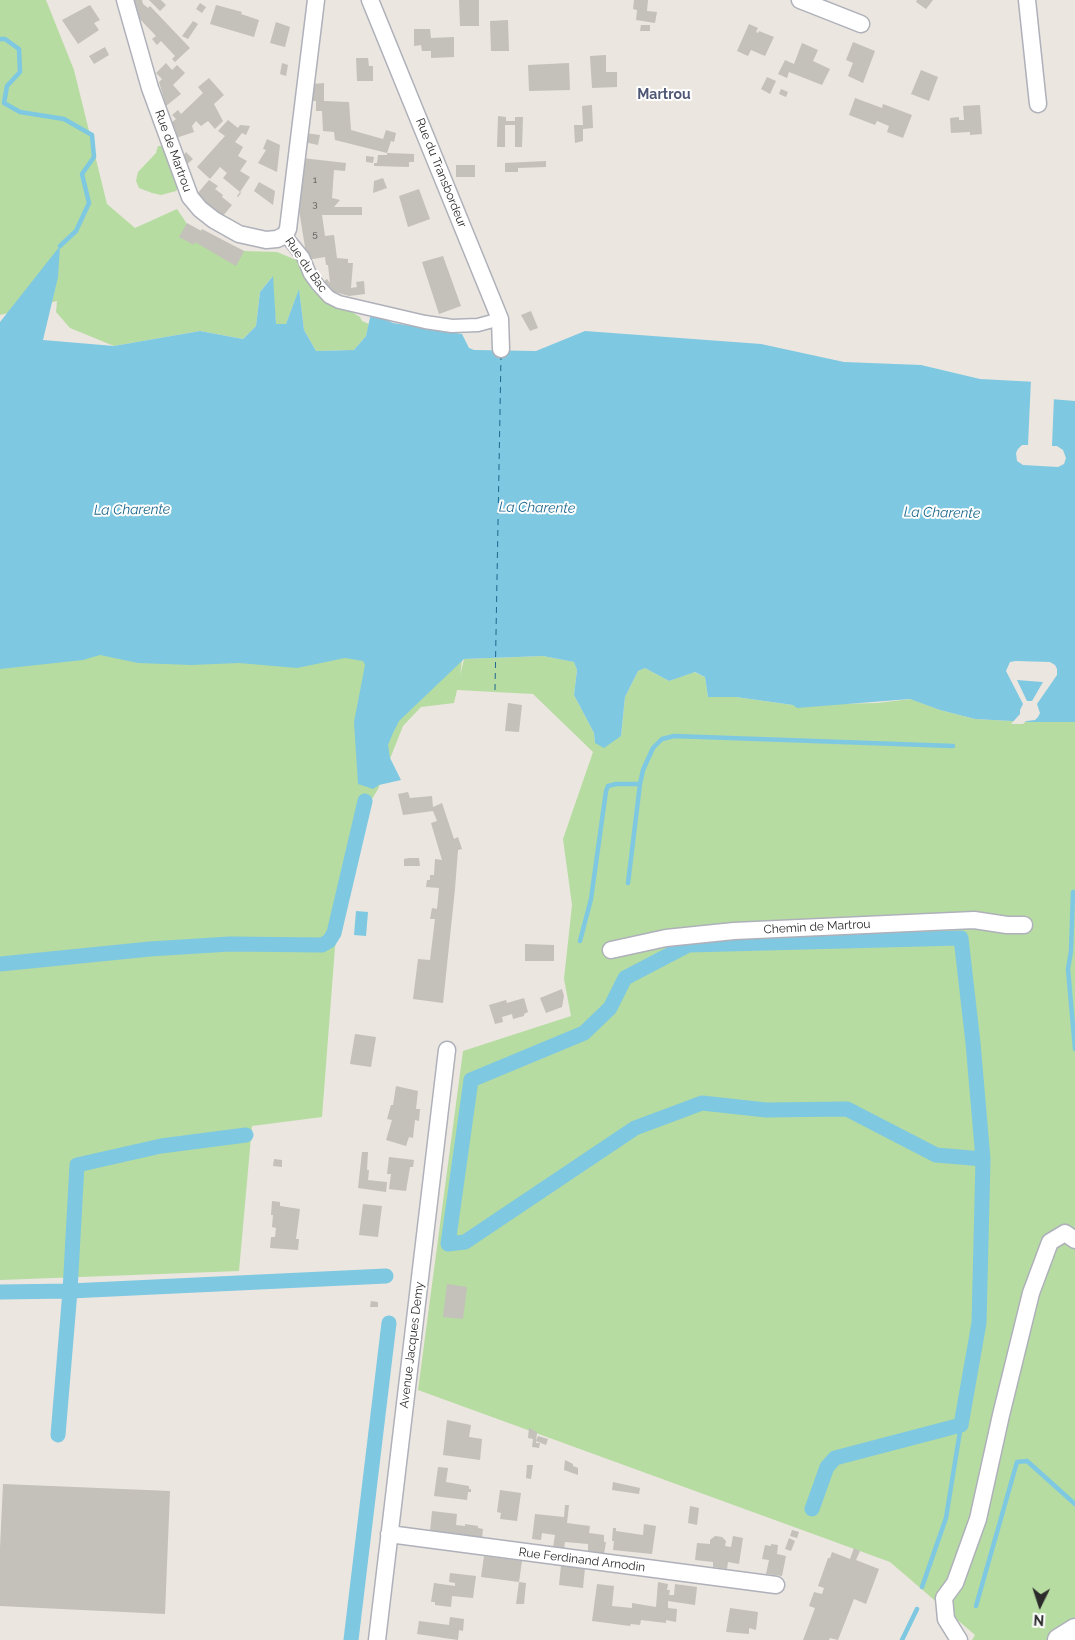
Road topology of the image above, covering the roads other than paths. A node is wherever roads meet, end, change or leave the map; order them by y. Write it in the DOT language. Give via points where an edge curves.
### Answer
graph roads {
  1 [pos="125,0"];
  2 [pos="316,0"];
  3 [pos="370,0"];
  4 [pos="800,0"];
  5 [pos="1026,0"];
  6 [pos="861,24"];
  7 [pos="1038,104"];
  8 [pos="284,235"];
  9 [pos="500,319"];
  10 [pos="501,349"];
  11 [pos="1024,925"];
  12 [pos="611,950"];
  13 [pos="447,1050"];
  14 [pos="1075,1240"];
  15 [pos="389,1534"];
  16 [pos="776,1585"];
  17 [pos="1075,1630"];
  18 [pos="377,1640"];
  19 [pos="959,1640"];
  20 [pos="1059,1640"];
  1 -- 8 [label="street, Rue de Martrou" via="150,88 190,197 200,209 239,234 266,240"];
  2 -- 8 [label="street, Rue du Bac" via="288,229"];
  3 -- 9 [label="street, Rue du Transbordeur"];
  4 -- 6 [label="street"];
  5 -- 7 [label="street"];
  8 -- 9 [label="street, Rue du Bac" via="303,257 318,284 329,297 339,302 452,326 478,325"];
  9 -- 10 [label="street, Rue du Transbordeur"];
  11 -- 12 [label="street, Chemin de Martrou" via="974,920 734,931 666,938"];
  13 -- 15 [label="street, Avenue Jacques Demy"];
  14 -- 19 [label="street" via="1064,1233 1050,1242 1031,1293 978,1519 955,1583 944,1598 946,1619"];
  15 -- 16 [label="street, Rue Ferdinand Arnodin"];
  15 -- 18 [label="street, Avenue Jacques Demy"];
  17 -- 20 [label="main road"];
}
